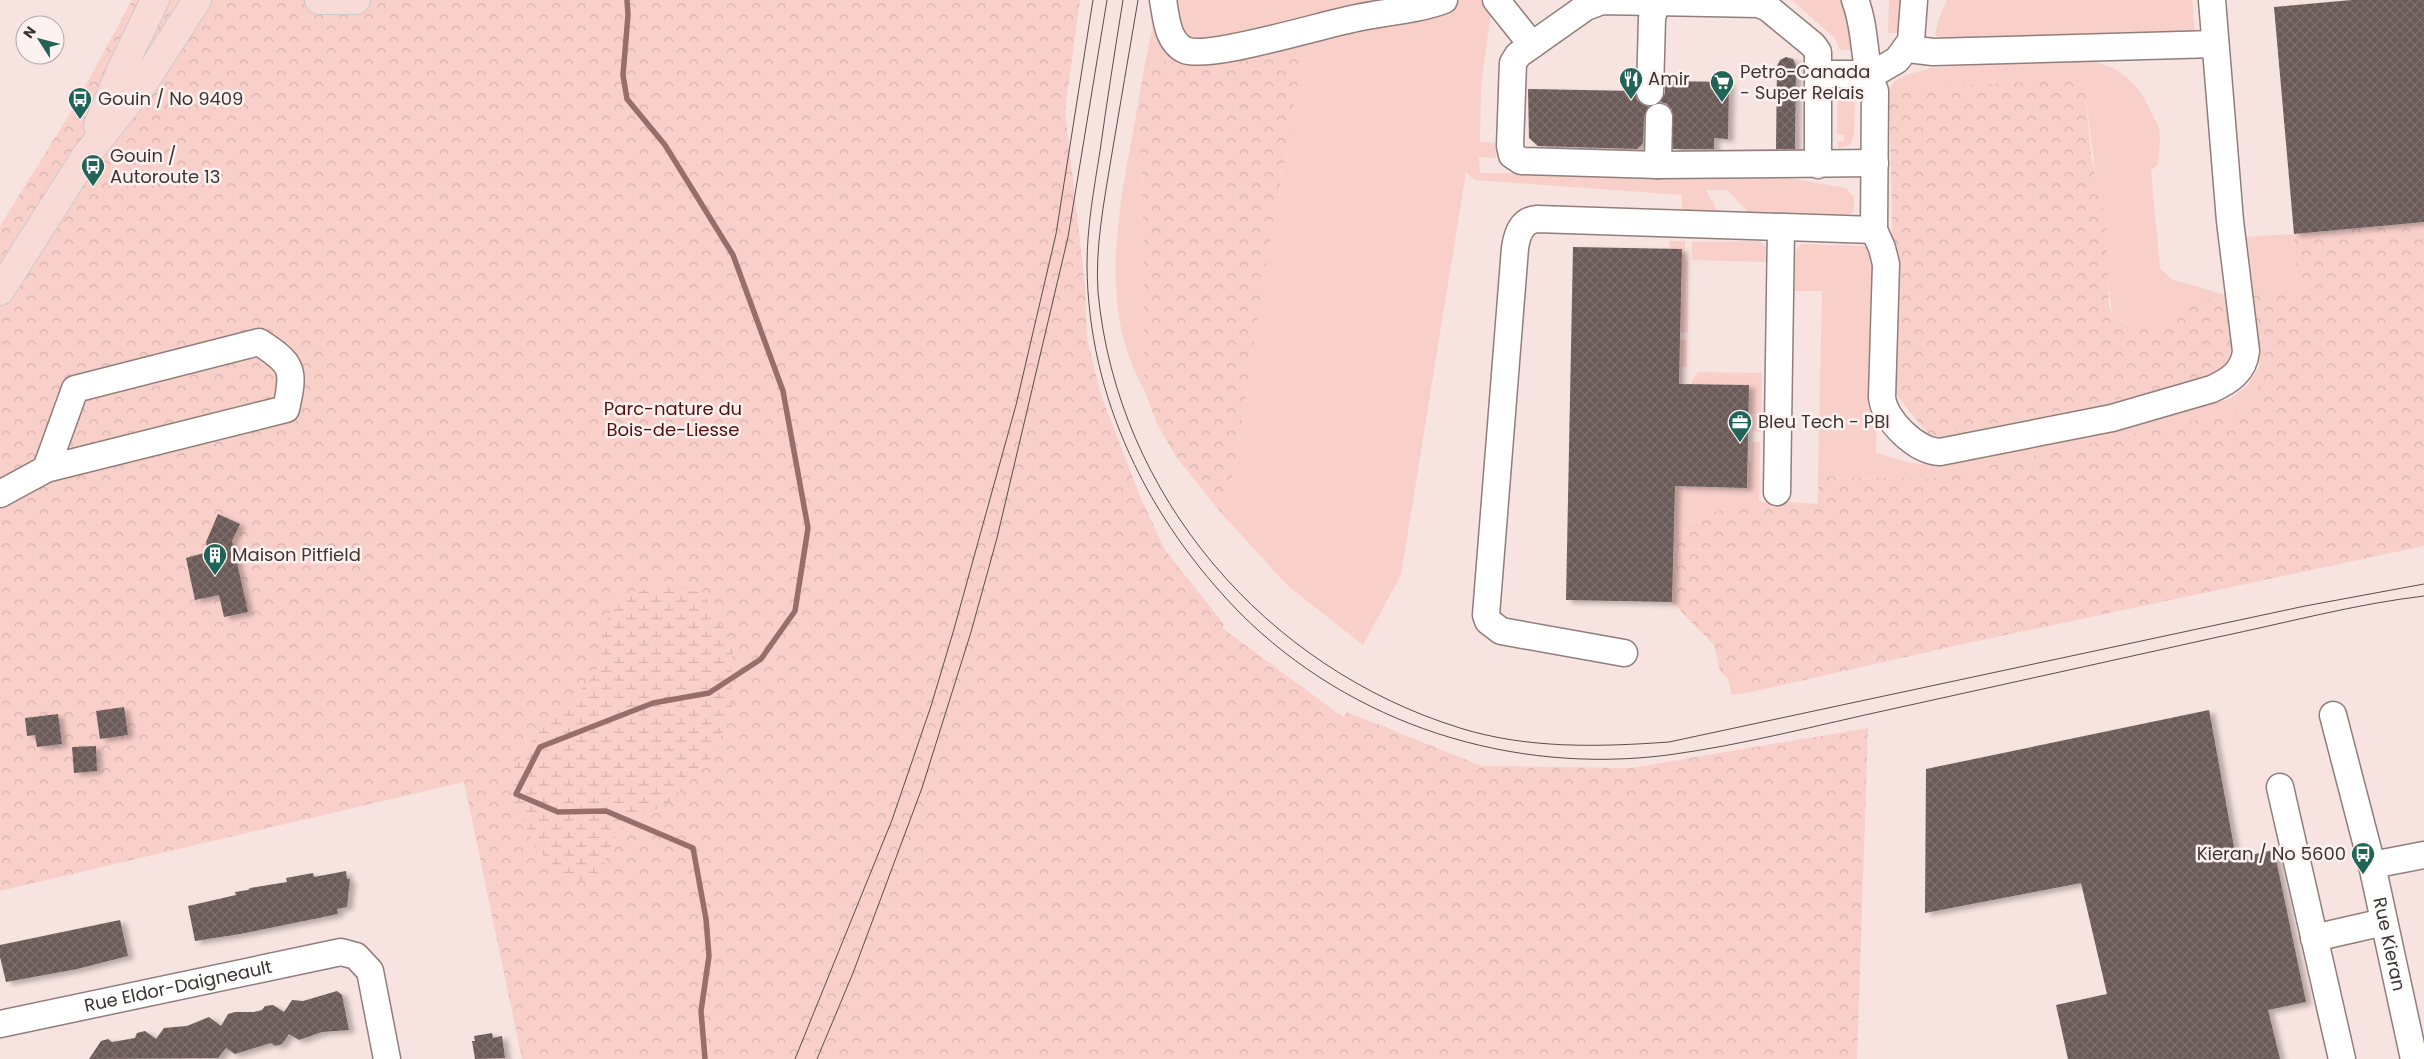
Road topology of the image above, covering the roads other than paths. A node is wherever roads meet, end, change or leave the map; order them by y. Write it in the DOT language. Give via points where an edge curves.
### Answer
graph roads {
  1 [pos="155,0"];
  2 [pos="198,0"];
  3 [pos="320,0"];
  4 [pos="356,0"];
  5 [pos="1163,0"];
  6 [pos="1444,0"];
  7 [pos="1496,0"];
  8 [pos="1855,0"];
  9 [pos="1914,0"];
  10 [pos="2212,0"];
  11 [pos="1657,1"];
  12 [pos="1768,4"];
  13 [pos="2215,44"];
  14 [pos="1532,45"];
  15 [pos="1908,49"];
  16 [pos="1819,74"];
  17 [pos="1868,74"];
  18 [pos="85,157"];
  19 [pos="1875,163"];
  20 [pos="1654,165"];
  21 [pos="1818,165"];
  22 [pos="1781,228"];
  23 [pos="1874,230"];
  24 [pos="0,291"];
  25 [pos="46,469"];
  26 [pos="1778,492"];
  27 [pos="0,494"];
  28 [pos="1624,653"];
  29 [pos="2333,714"];
  30 [pos="2280,787"];
  31 [pos="2424,855"];
  32 [pos="2372,865"];
  33 [pos="2384,922"];
  34 [pos="2314,938"];
  35 [pos="0,1024"];
  36 [pos="387,1059"];
  37 [pos="2342,1059"];
  38 [pos="2414,1059"];
  1 -- 18 [label="main road"];
  2 -- 18 [label="main road" via="145,81"];
  3 -- 4 [label="main road"];
  5 -- 6 [label="street" via="1167,24 1176,44 1197,52"];
  7 -- 14 [label="street"];
  8 -- 17 [label="street" via="1862,19"];
  9 -- 15 [label="street" via="1913,36"];
  10 -- 13 [label="street"];
  11 -- 12 [label="street"];
  11 -- 14 [label="street" via="1591,4"];
  11 -- 20 [label="street" via="1662,18"];
  12 -- 16 [label="street" via="1816,48"];
  13 -- 15 [label="street" via="1933,52"];
  13 -- 23 [label="street" via="2230,221 2246,351 2240,370 2227,382 2112,418 1940,452 1928,450 1900,430 1883,410 1886,264"];
  14 -- 20 [label="street" via="1512,63 1509,138 1514,157 1533,163"];
  15 -- 17 [label="street" via="1891,65"];
  16 -- 17 [label="street"];
  16 -- 21 [label="street"];
  17 -- 19 [label="street" via="1876,91"];
  18 -- 24 [label="main road"];
  19 -- 21 [label="street"];
  19 -- 23 [label="street"];
  20 -- 21 [label="street"];
  22 -- 23 [label="street"];
  22 -- 26 [label="street"];
  22 -- 28 [label="street" via="1537,219 1527,222 1519,232 1515,248 1486,615 1488,621 1501,631"];
  25 -- 25 [label="street" via="75,389 259,342 284,358 292,381 286,409"];
  25 -- 27 [label="street"];
  29 -- 32 [label="street, Rue Kieran"];
  30 -- 34 [label="street"];
  31 -- 32 [label="street"];
  32 -- 33 [label="street, Rue Kieran"];
  33 -- 34 [label="street"];
  33 -- 38 [label="street, Rue Kieran"];
  34 -- 37 [label="street"];
  35 -- 36 [label="street, Rue Eldor-Daigneault" via="341,952 356,956 370,971"];
}
